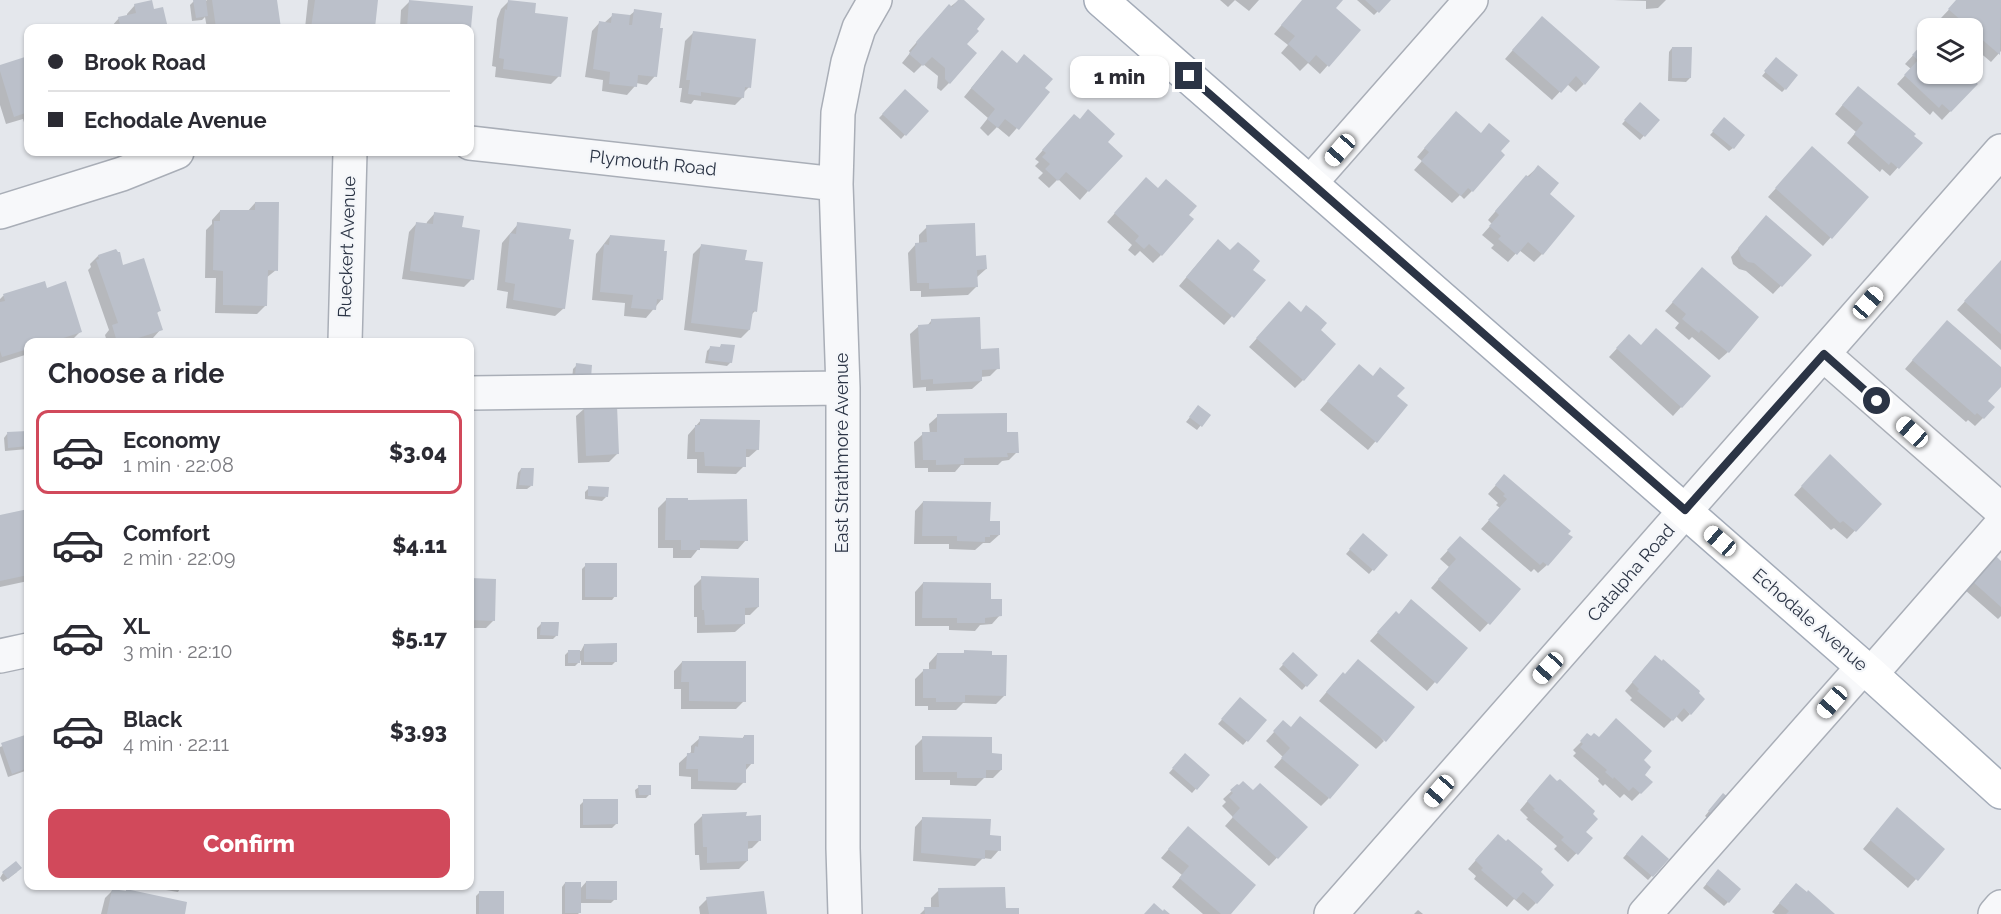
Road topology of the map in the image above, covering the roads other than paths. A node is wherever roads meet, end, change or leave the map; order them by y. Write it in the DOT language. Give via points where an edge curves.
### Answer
graph roads {
  1 [pos="875,0"];
  2 [pos="1101,0"];
  3 [pos="1471,0"];
  4 [pos="474,143"];
  5 [pos="2001,151"];
  6 [pos="167,156"];
  7 [pos="350,156"];
  8 [pos="1311,182"];
  9 [pos="836,184"];
  10 [pos="0,212"];
  11 [pos="345,338"];
  12 [pos="1824,354"];
  13 [pos="843,388"];
  14 [pos="474,393"];
  15 [pos="1685,510"];
  16 [pos="2001,510"];
  17 [pos="2001,525"];
  18 [pos="24,651"];
  19 [pos="0,656"];
  20 [pos="1867,670"];
  21 [pos="2001,792"];
  22 [pos="2001,907"];
  23 [pos="845,914"];
  24 [pos="1331,914"];
  25 [pos="1645,914"];
  26 [pos="1995,914"];
  1 -- 9 [label="street, East Strathmore Avenue" via="859,28 848,62 838,113"];
  2 -- 8 [label="main road, Echodale Avenue"];
  3 -- 8 [label="street"];
  4 -- 9 [label="street, Plymouth Road"];
  5 -- 12 [label="street, Catalpha Road"];
  6 -- 10 [label="street"];
  7 -- 11 [label="street, Rueckert Avenue"];
  8 -- 15 [label="main road, Echodale Avenue"];
  9 -- 13 [label="street, East Strathmore Avenue"];
  12 -- 15 [label="street, Catalpha Road"];
  12 -- 16 [label="street"];
  13 -- 14 [label="street"];
  13 -- 23 [label="street, East Strathmore Avenue"];
  15 -- 20 [label="main road, Echodale Avenue"];
  15 -- 24 [label="street, Catalpha Road"];
  17 -- 20 [label="street"];
  18 -- 19 [label="street"];
  20 -- 21 [label="main road, Echodale Avenue"];
  20 -- 25 [label="street"];
  22 -- 26 [label="street"];
}
